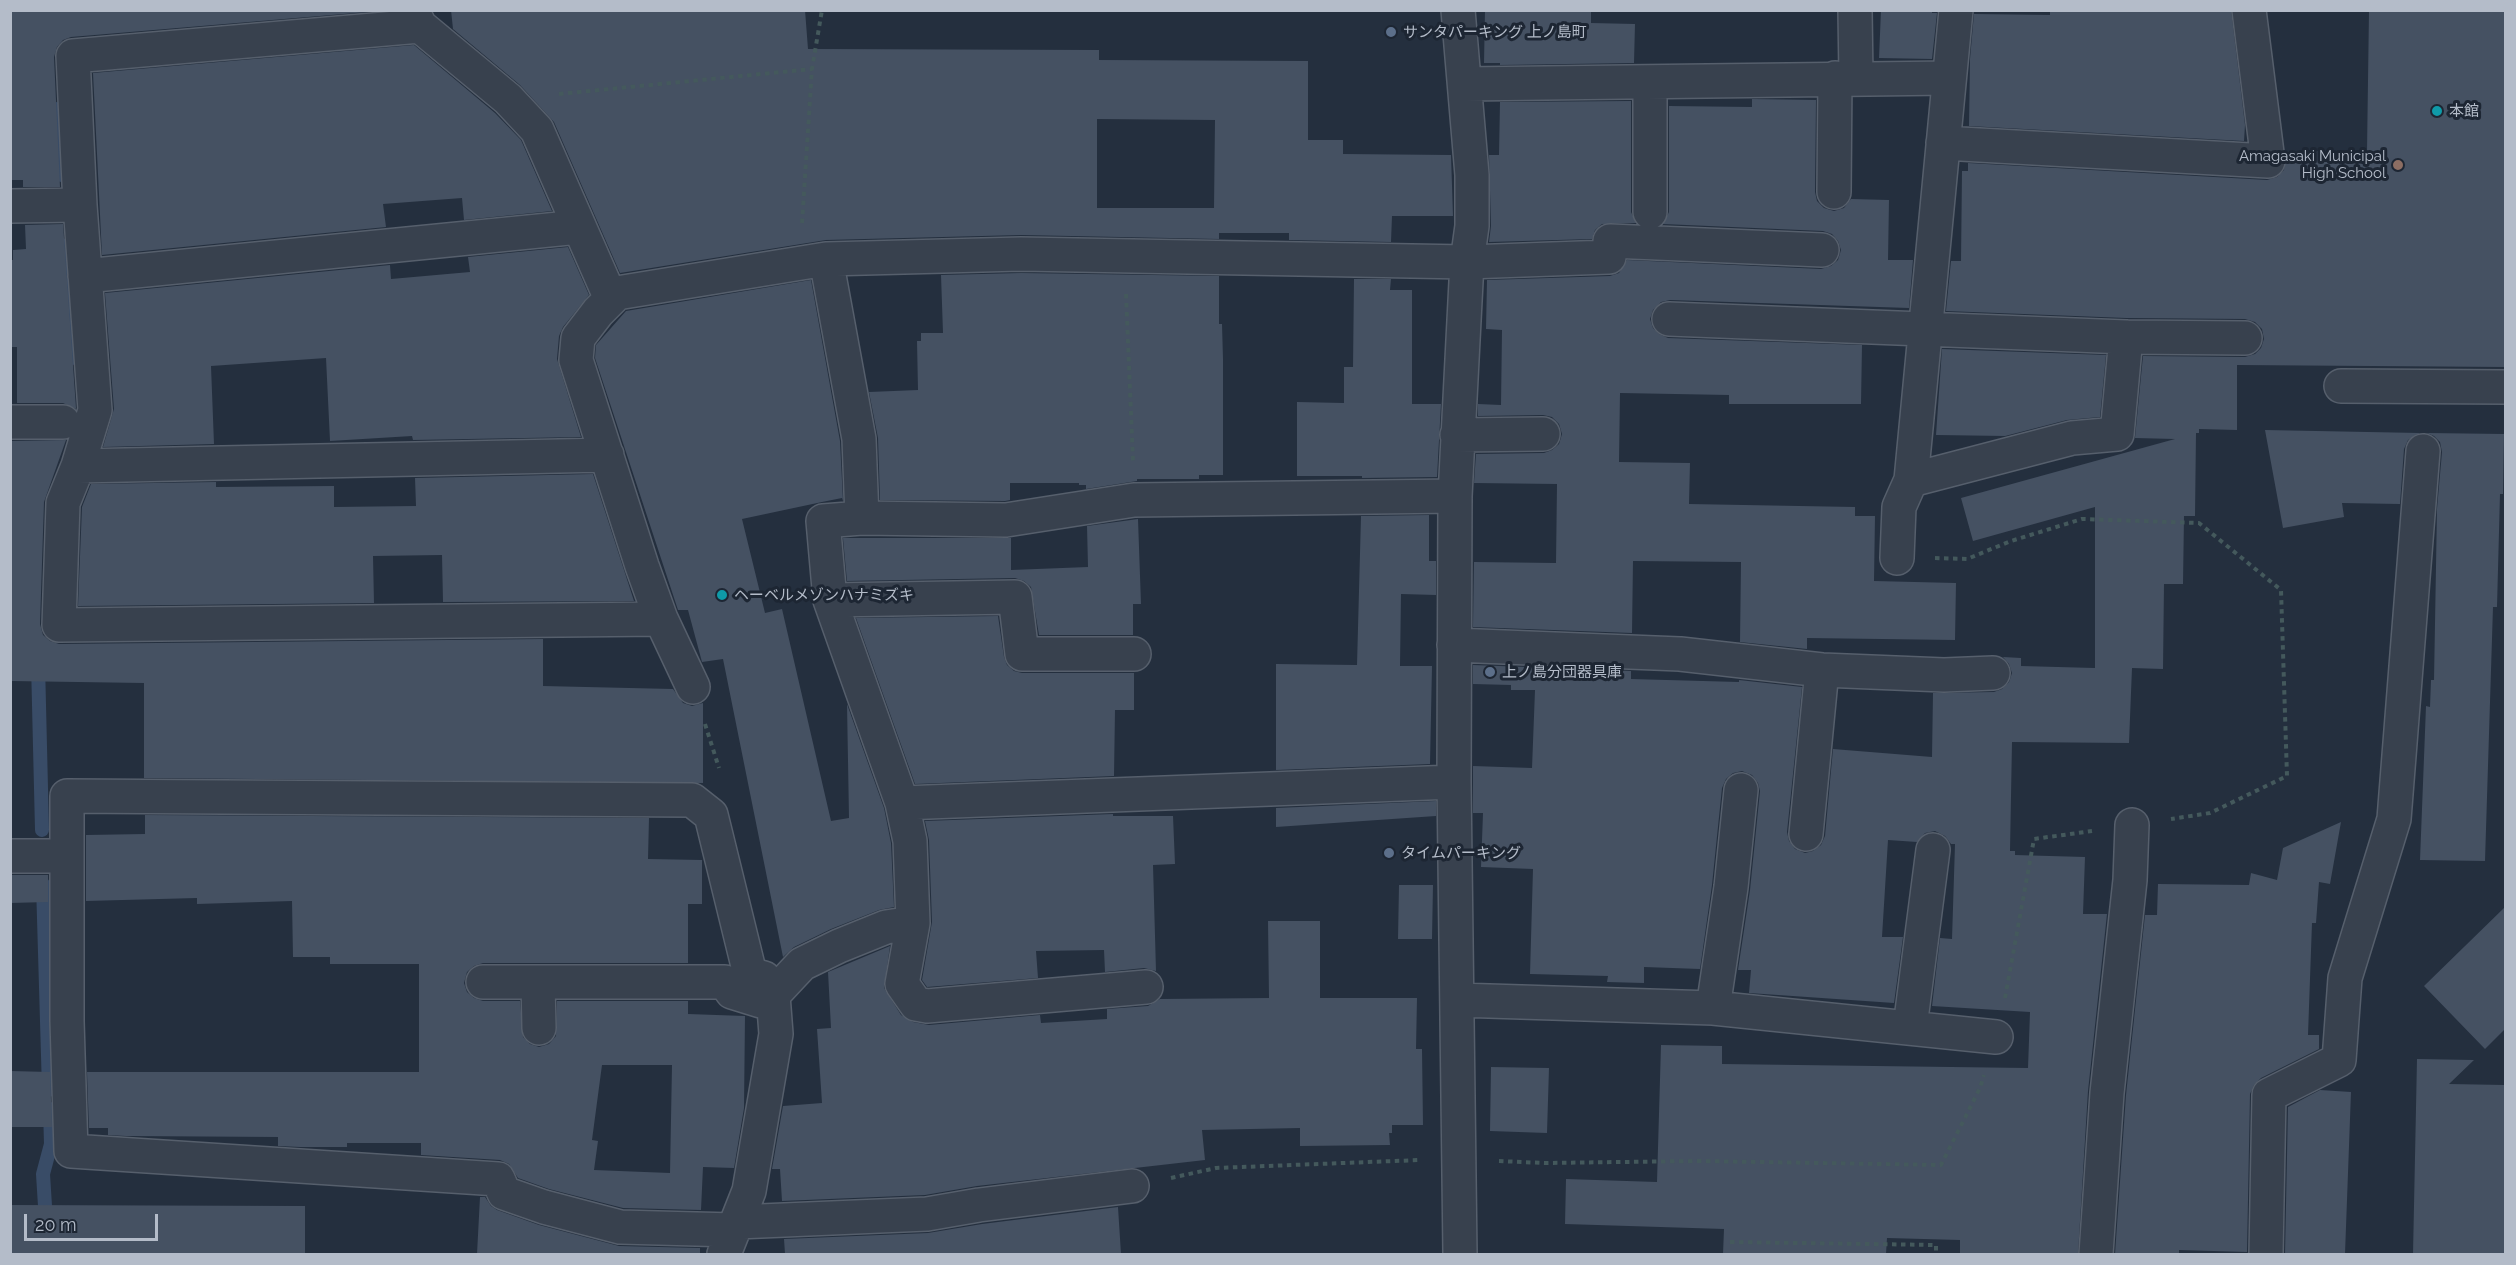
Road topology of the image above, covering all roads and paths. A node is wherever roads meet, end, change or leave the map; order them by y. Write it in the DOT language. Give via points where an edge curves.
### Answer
graph roads {
  1 [pos="822,10"];
  2 [pos="1458,10"];
  3 [pos="1856,10"];
  4 [pos="1956,10"];
  5 [pos="2249,10"];
  6 [pos="416,18"];
  7 [pos="812,69"];
  8 [pos="1845,78"];
  9 [pos="1949,78"];
  10 [pos="1650,82"];
  11 [pos="1465,84"];
  12 [pos="508,99"];
  13 [pos="1943,143"];
  14 [pos="1834,192"];
  15 [pos="80,205"];
  16 [pos="10,206"];
  17 [pos="1650,212"];
  18 [pos="579,226"];
  19 [pos="1822,250"];
  20 [pos="1125,256"];
  21 [pos="813,261"];
  22 [pos="1467,262"];
  23 [pos="85,276"];
  24 [pos="611,299"];
  25 [pos="1669,319"];
  26 [pos="1925,328"];
  27 [pos="2126,337"];
  28 [pos="2245,338"];
  29 [pos="2341,386"];
  30 [pos="2505,387"];
  31 [pos="10,422"];
  32 [pos="63,422"];
  33 [pos="1544,434"];
  34 [pos="1457,435"];
  35 [pos="2423,451"];
  36 [pos="606,455"];
  37 [pos="78,466"];
  38 [pos="1911,480"];
  39 [pos="1455,496"];
  40 [pos="1134,500"];
  41 [pos="862,518"];
  42 [pos="1897,558"];
  43 [pos="830,600"];
  44 [pos="661,619"];
  45 [pos="1454,645"];
  46 [pos="1134,654"];
  47 [pos="1822,670"];
  48 [pos="1994,673"];
  49 [pos="693,687"];
  50 [pos="1454,782"];
  51 [pos="1741,790"];
  52 [pos="902,803"];
  53 [pos="2132,825"];
  54 [pos="1806,834"];
  55 [pos="1933,850"];
  56 [pos="10,856"];
  57 [pos="67,856"];
  58 [pos="912,923"];
  59 [pos="483,982"];
  60 [pos="538,982"];
  61 [pos="1146,987"];
  62 [pos="773,995"];
  63 [pos="1456,1000"];
  64 [pos="1713,1008"];
  65 [pos="1910,1027"];
  66 [pos="539,1028"];
  67 [pos="1996,1036"];
  68 [pos="1457,1159"];
  69 [pos="1132,1186"];
  70 [pos="732,1236"];
  71 [pos="1730,1242"];
  72 [pos="1460,1254"];
  73 [pos="1936,1254"];
  74 [pos="2096,1254"];
  75 [pos="2266,1254"];
  1 -- 7 [label="path"];
  2 -- 11 [label="street"];
  3 -- 8 [label="street"];
  4 -- 9 [label="street"];
  5 -- 13 [label="street" via="2268,161"];
  6 -- 12 [label="street"];
  6 -- 15 [label="street" via="73,56"];
  7 -- 12 [label="path"];
  7 -- 21 [label="path"];
  8 -- 9 [label="street"];
  8 -- 10 [label="street"];
  8 -- 14 [label="street"];
  9 -- 13 [label="street"];
  10 -- 11 [label="street"];
  10 -- 17 [label="street"];
  11 -- 22 [label="street" via="1472,195"];
  12 -- 18 [label="street" via="537,130"];
  13 -- 26 [label="street"];
  15 -- 16 [label="street"];
  15 -- 23 [label="street"];
  18 -- 23 [label="street"];
  18 -- 24 [label="street"];
  19 -- 22 [label="street" via="1610,241 1609,257"];
  20 -- 21 [label="street" via="1021,254"];
  20 -- 22 [label="street"];
  20 -- 40 [label="path"];
  21 -- 24 [label="street" via="618,293"];
  21 -- 41 [label="street" via="859,439"];
  22 -- 34 [label="street"];
  23 -- 37 [label="street" via="94,410"];
  24 -- 36 [label="street" via="578,338 576,349 579,372"];
  25 -- 26 [label="street"];
  26 -- 27 [label="street"];
  26 -- 38 [label="street"];
  27 -- 28 [label="street"];
  27 -- 38 [label="street" via="2117,434 2072,438"];
  29 -- 30 [label="street"];
  31 -- 32 [label="street"];
  33 -- 34 [label="street"];
  34 -- 39 [label="street"];
  35 -- 75 [label="street" via="2394,819 2344,978 2339,1060 2269,1095"];
  36 -- 37 [label="street"];
  36 -- 44 [label="street"];
  37 -- 44 [label="street" via="63,503 59,625"];
  38 -- 42 [label="street" via="1899,507"];
  39 -- 40 [label="street"];
  39 -- 45 [label="street"];
  40 -- 41 [label="street" via="1005,520"];
  41 -- 43 [label="street" via="823,521"];
  42 -- 53 [label="path" via="1967,559 2082,519 2199,523 2281,590 2287,776 2210,813"];
  43 -- 46 [label="street" via="1015,597 1022,654"];
  43 -- 52 [label="street"];
  44 -- 49 [label="street"];
  45 -- 47 [label="street" via="1680,654"];
  45 -- 50 [label="street"];
  47 -- 48 [label="street"];
  47 -- 54 [label="street"];
  50 -- 52 [label="street"];
  50 -- 63 [label="street"];
  51 -- 64 [label="street"];
  52 -- 58 [label="street" via="909,841"];
  53 -- 67 [label="path" via="2034,839"];
  53 -- 74 [label="street"];
  55 -- 65 [label="street"];
  56 -- 57 [label="street"];
  57 -- 62 [label="street" via="67,796 692,800 711,815 750,974 764,978"];
  57 -- 70 [label="street" via="71,1151 498,1179 504,1193 620,1227"];
  58 -- 61 [label="street" via="902,984 916,1004"];
  58 -- 62 [label="street" via="886,927 802,964"];
  59 -- 60 [label="street"];
  60 -- 62 [label="street" via="725,982 732,992 762,1001"];
  60 -- 66 [label="street"];
  62 -- 70 [label="street" via="776,1034 749,1191"];
  63 -- 64 [label="street"];
  63 -- 68 [label="street"];
  64 -- 65 [label="street"];
  65 -- 67 [label="street"];
  67 -- 68 [label="path" via="1980,1088 1941,1165"];
  68 -- 69 [label="path" via="1216,1168"];
  68 -- 72 [label="street"];
  69 -- 70 [label="street"];
  71 -- 73 [label="path" via="1936,1245"];
}
